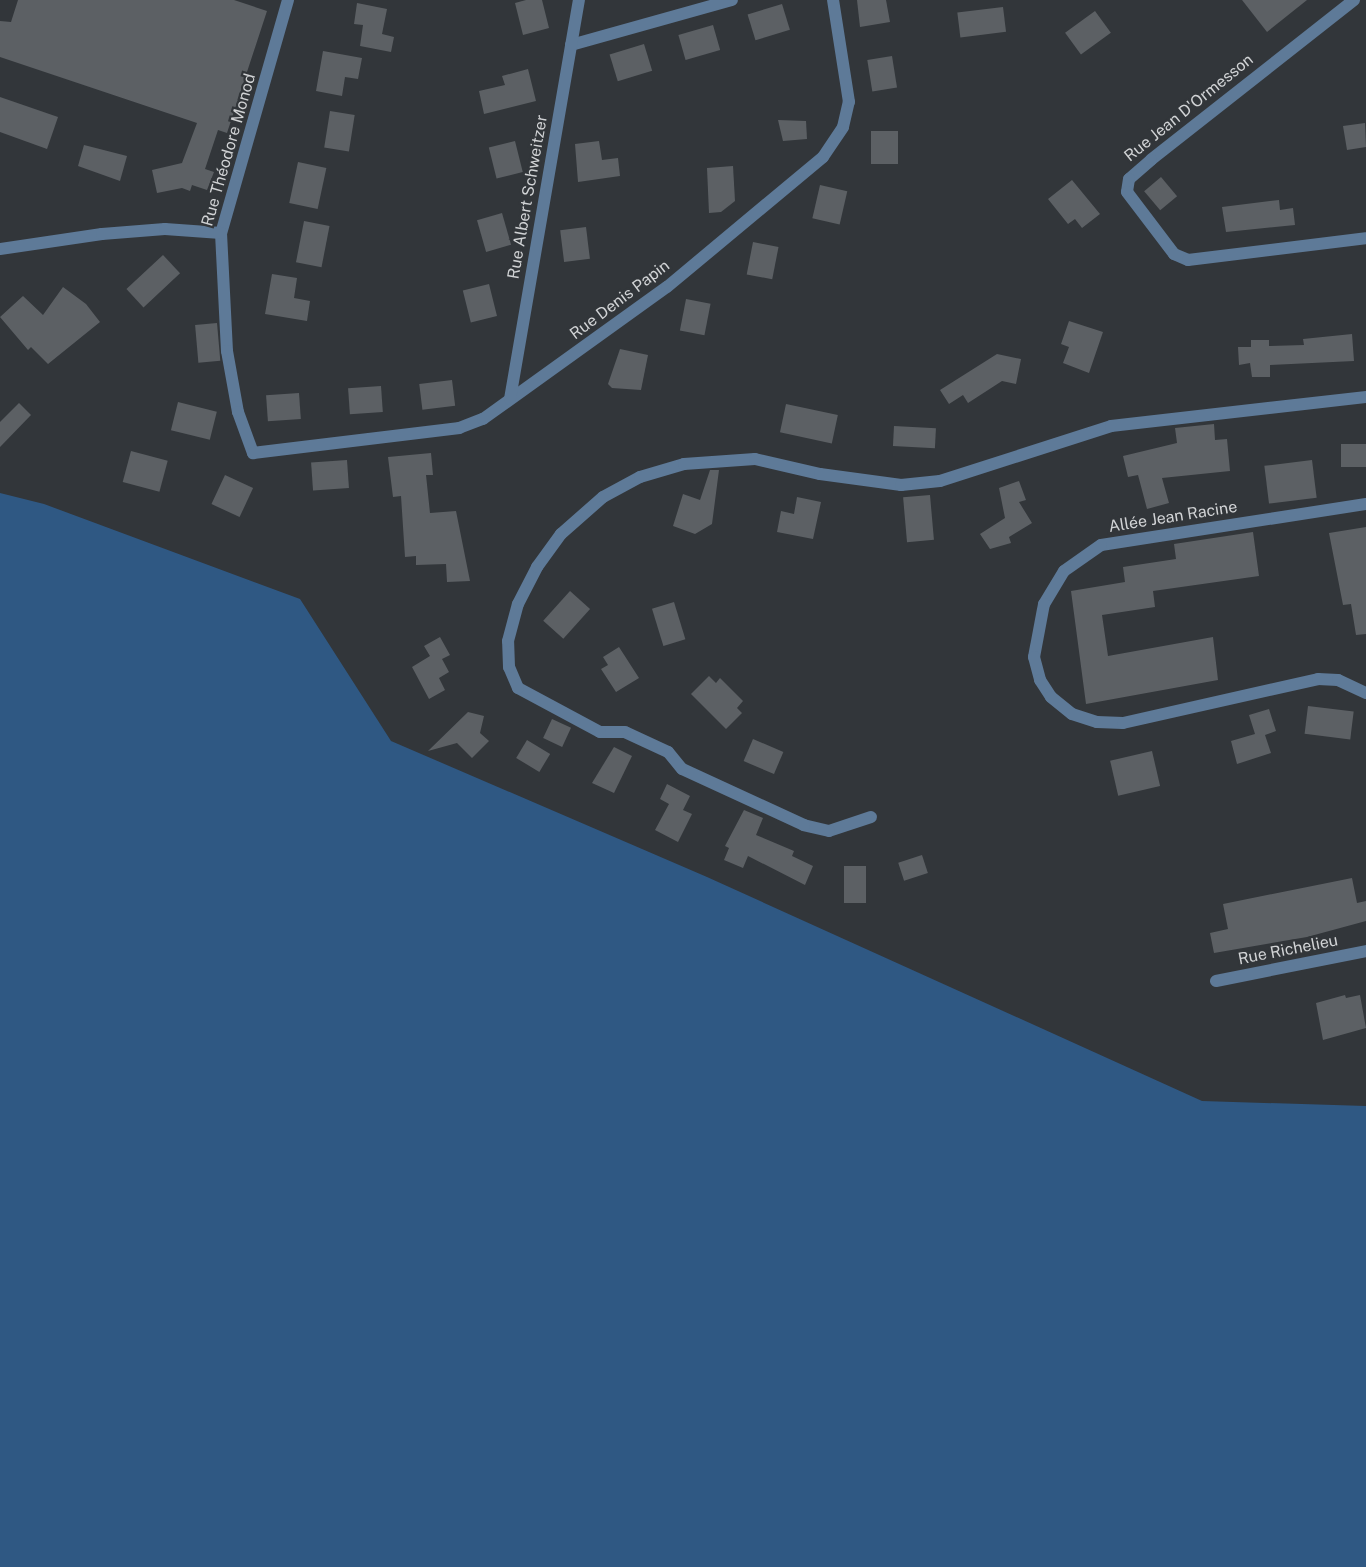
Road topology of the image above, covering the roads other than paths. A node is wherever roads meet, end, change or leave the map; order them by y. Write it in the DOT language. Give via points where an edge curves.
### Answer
graph roads {
  1 [pos="288,0"];
  2 [pos="579,0"];
  3 [pos="732,0"];
  4 [pos="833,0"];
  5 [pos="1354,0"];
  6 [pos="571,45"];
  7 [pos="221,234"];
  8 [pos="1366,237"];
  9 [pos="0,249"];
  10 [pos="1366,397"];
  11 [pos="510,399"];
  12 [pos="253,453"];
  13 [pos="1366,504"];
  14 [pos="1366,693"];
  15 [pos="871,817"];
  16 [pos="1366,951"];
  17 [pos="1216,981"];
  1 -- 7 [label="street, Rue Théodore Monod"];
  2 -- 6 [label="street, Rue Albert Schweitzer"];
  3 -- 6 [label="street"];
  4 -- 11 [label="street, Rue Denis Papin" via="849,102 843,127 823,157 667,287"];
  5 -- 8 [label="street, Rue Jean D'Ormesson" via="1151,160 1129,179 1127,192 1174,254 1188,260"];
  6 -- 11 [label="street, Rue Albert Schweitzer"];
  7 -- 9 [label="street" via="154,230"];
  7 -- 12 [label="street, Rue Théodore Monod" via="227,351 238,412"];
  10 -- 15 [label="street" via="1111,426 940,481 901,485 820,474 755,459 684,464 640,477 603,497 561,534 537,567 518,604 508,641 509,667 518,688 600,732 625,732 668,752 682,769 804,825 829,831"];
  11 -- 12 [label="street, Rue Denis Papin" via="483,418 459,428"];
  13 -- 14 [label="street, Allée Jean Racine" via="1101,545 1064,571 1049,596 1036,633 1034,657 1040,680 1051,697 1072,714 1096,722 1123,723 1318,679 1338,680"];
  16 -- 17 [label="street, Rue Richelieu"];
}
